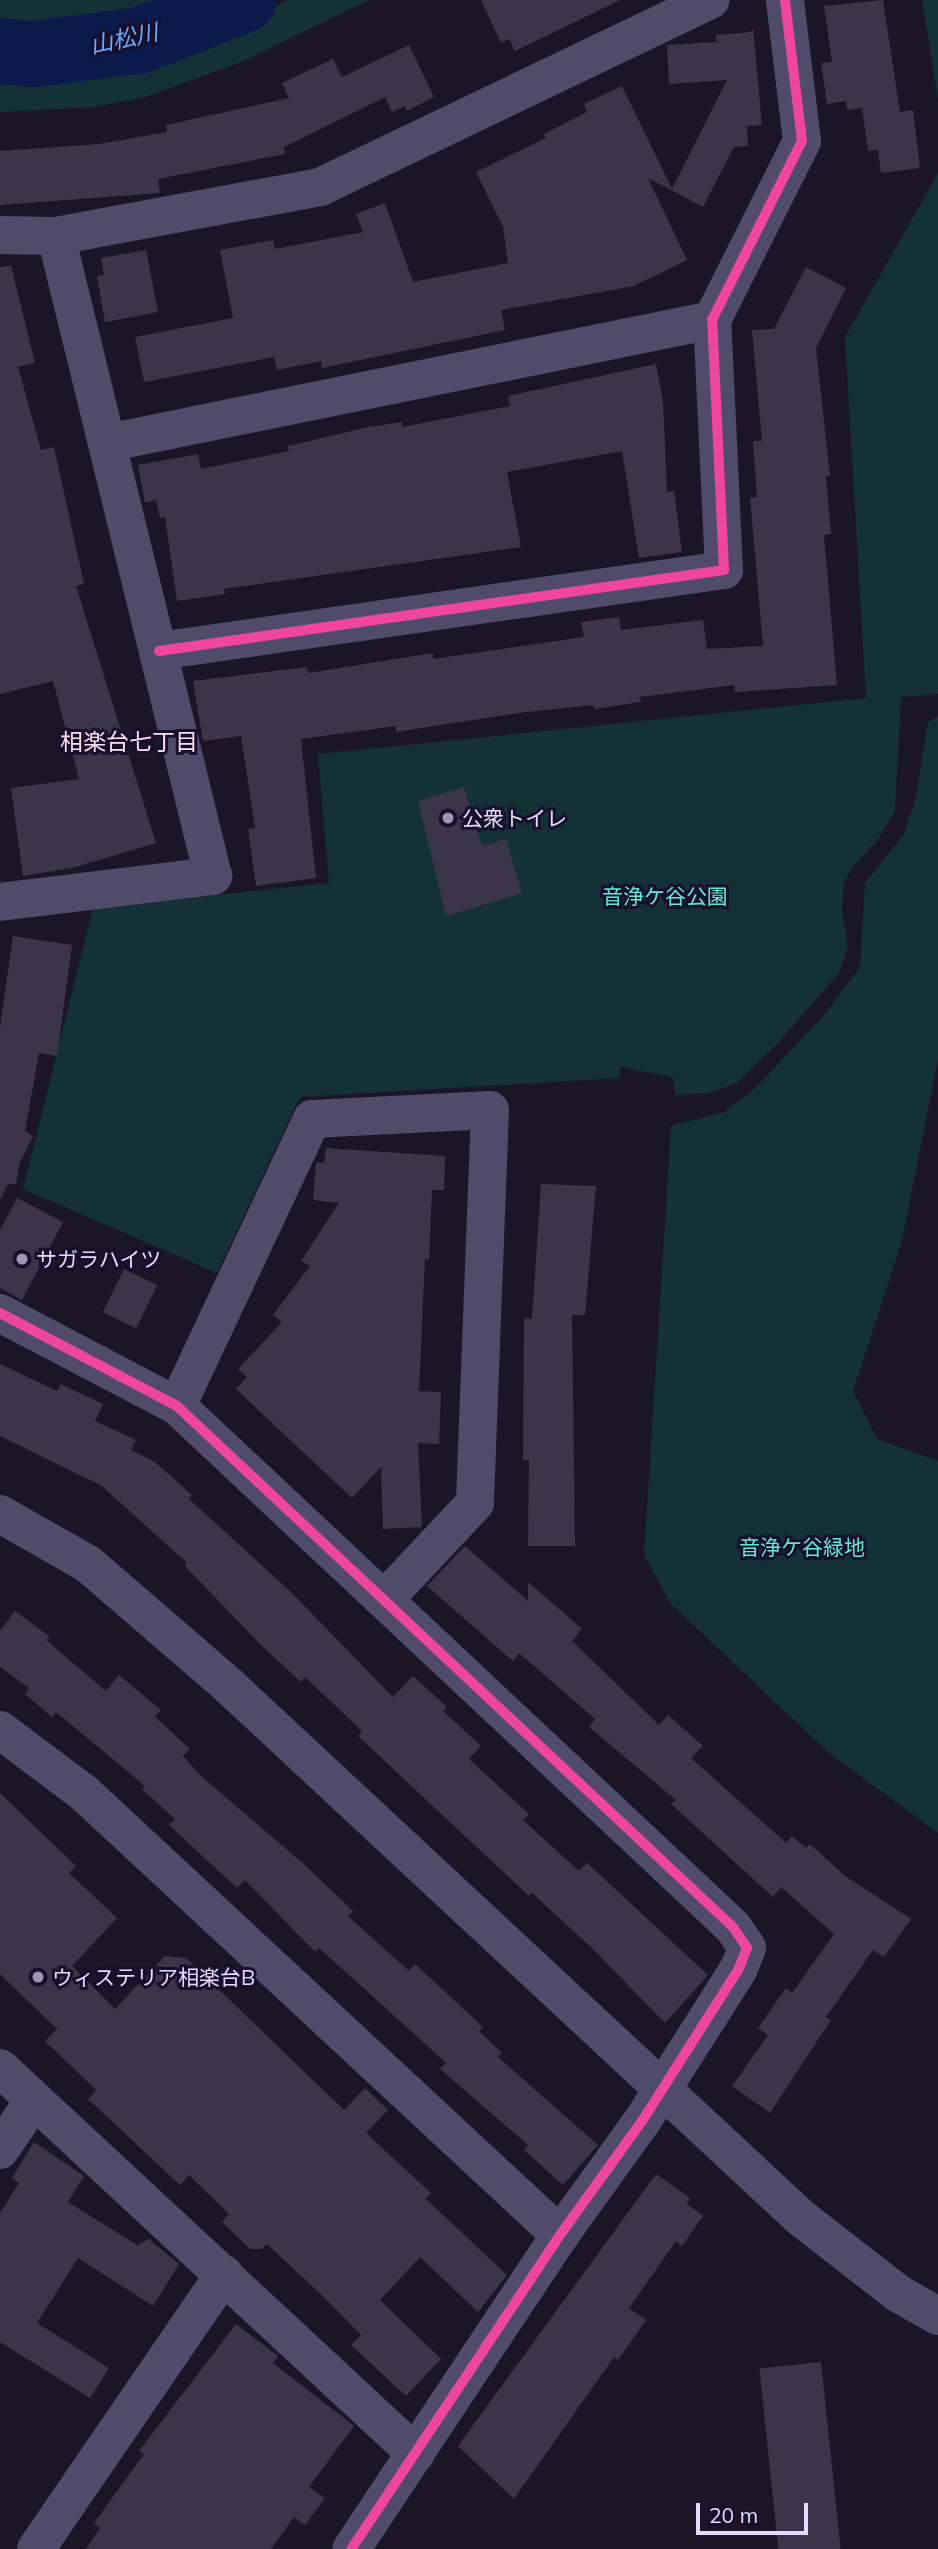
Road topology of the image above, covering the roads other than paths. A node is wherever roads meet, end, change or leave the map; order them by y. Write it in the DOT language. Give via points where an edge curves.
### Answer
graph roads {
  1 [pos="710,0"];
  2 [pos="785,0"];
  3 [pos="0,235"];
  4 [pos="56,236"];
  5 [pos="712,320"];
  6 [pos="107,443"];
  7 [pos="159,651"];
  8 [pos="0,902"];
  9 [pos="0,1314"];
  10 [pos="177,1406"];
  11 [pos="0,1514"];
  12 [pos="385,1599"];
  13 [pos="0,1730"];
  14 [pos="0,2068"];
  15 [pos="662,2091"];
  16 [pos="34,2100"];
  17 [pos="0,2150"];
  18 [pos="560,2235"];
  19 [pos="224,2274"];
  20 [pos="938,2316"];
  21 [pos="416,2454"];
  22 [pos="36,2549"];
  23 [pos="351,2549"];
  1 -- 4 [label="street" via="320,187"];
  2 -- 5 [label="street" via="802,141"];
  3 -- 4 [label="street"];
  4 -- 6 [label="street"];
  5 -- 6 [label="street"];
  5 -- 7 [label="street" via="724,570"];
  6 -- 7 [label="street"];
  7 -- 8 [label="street" via="213,876"];
  9 -- 10 [label="street"];
  10 -- 12 [label="street"];
  10 -- 12 [label="street" via="312,1119 489,1110 475,1503"];
  11 -- 15 [label="street" via="88,1564 218,1677"];
  12 -- 15 [label="street" via="733,1927 747,1948 738,1970"];
  13 -- 18 [label="street" via="84,1793"];
  14 -- 16 [label="street"];
  15 -- 18 [label="street"];
  15 -- 20 [label="street" via="800,2217 899,2294"];
  16 -- 17 [label="street"];
  16 -- 19 [label="street"];
  18 -- 21 [label="street"];
  19 -- 21 [label="street"];
  19 -- 22 [label="street"];
  21 -- 23 [label="street"];
}
